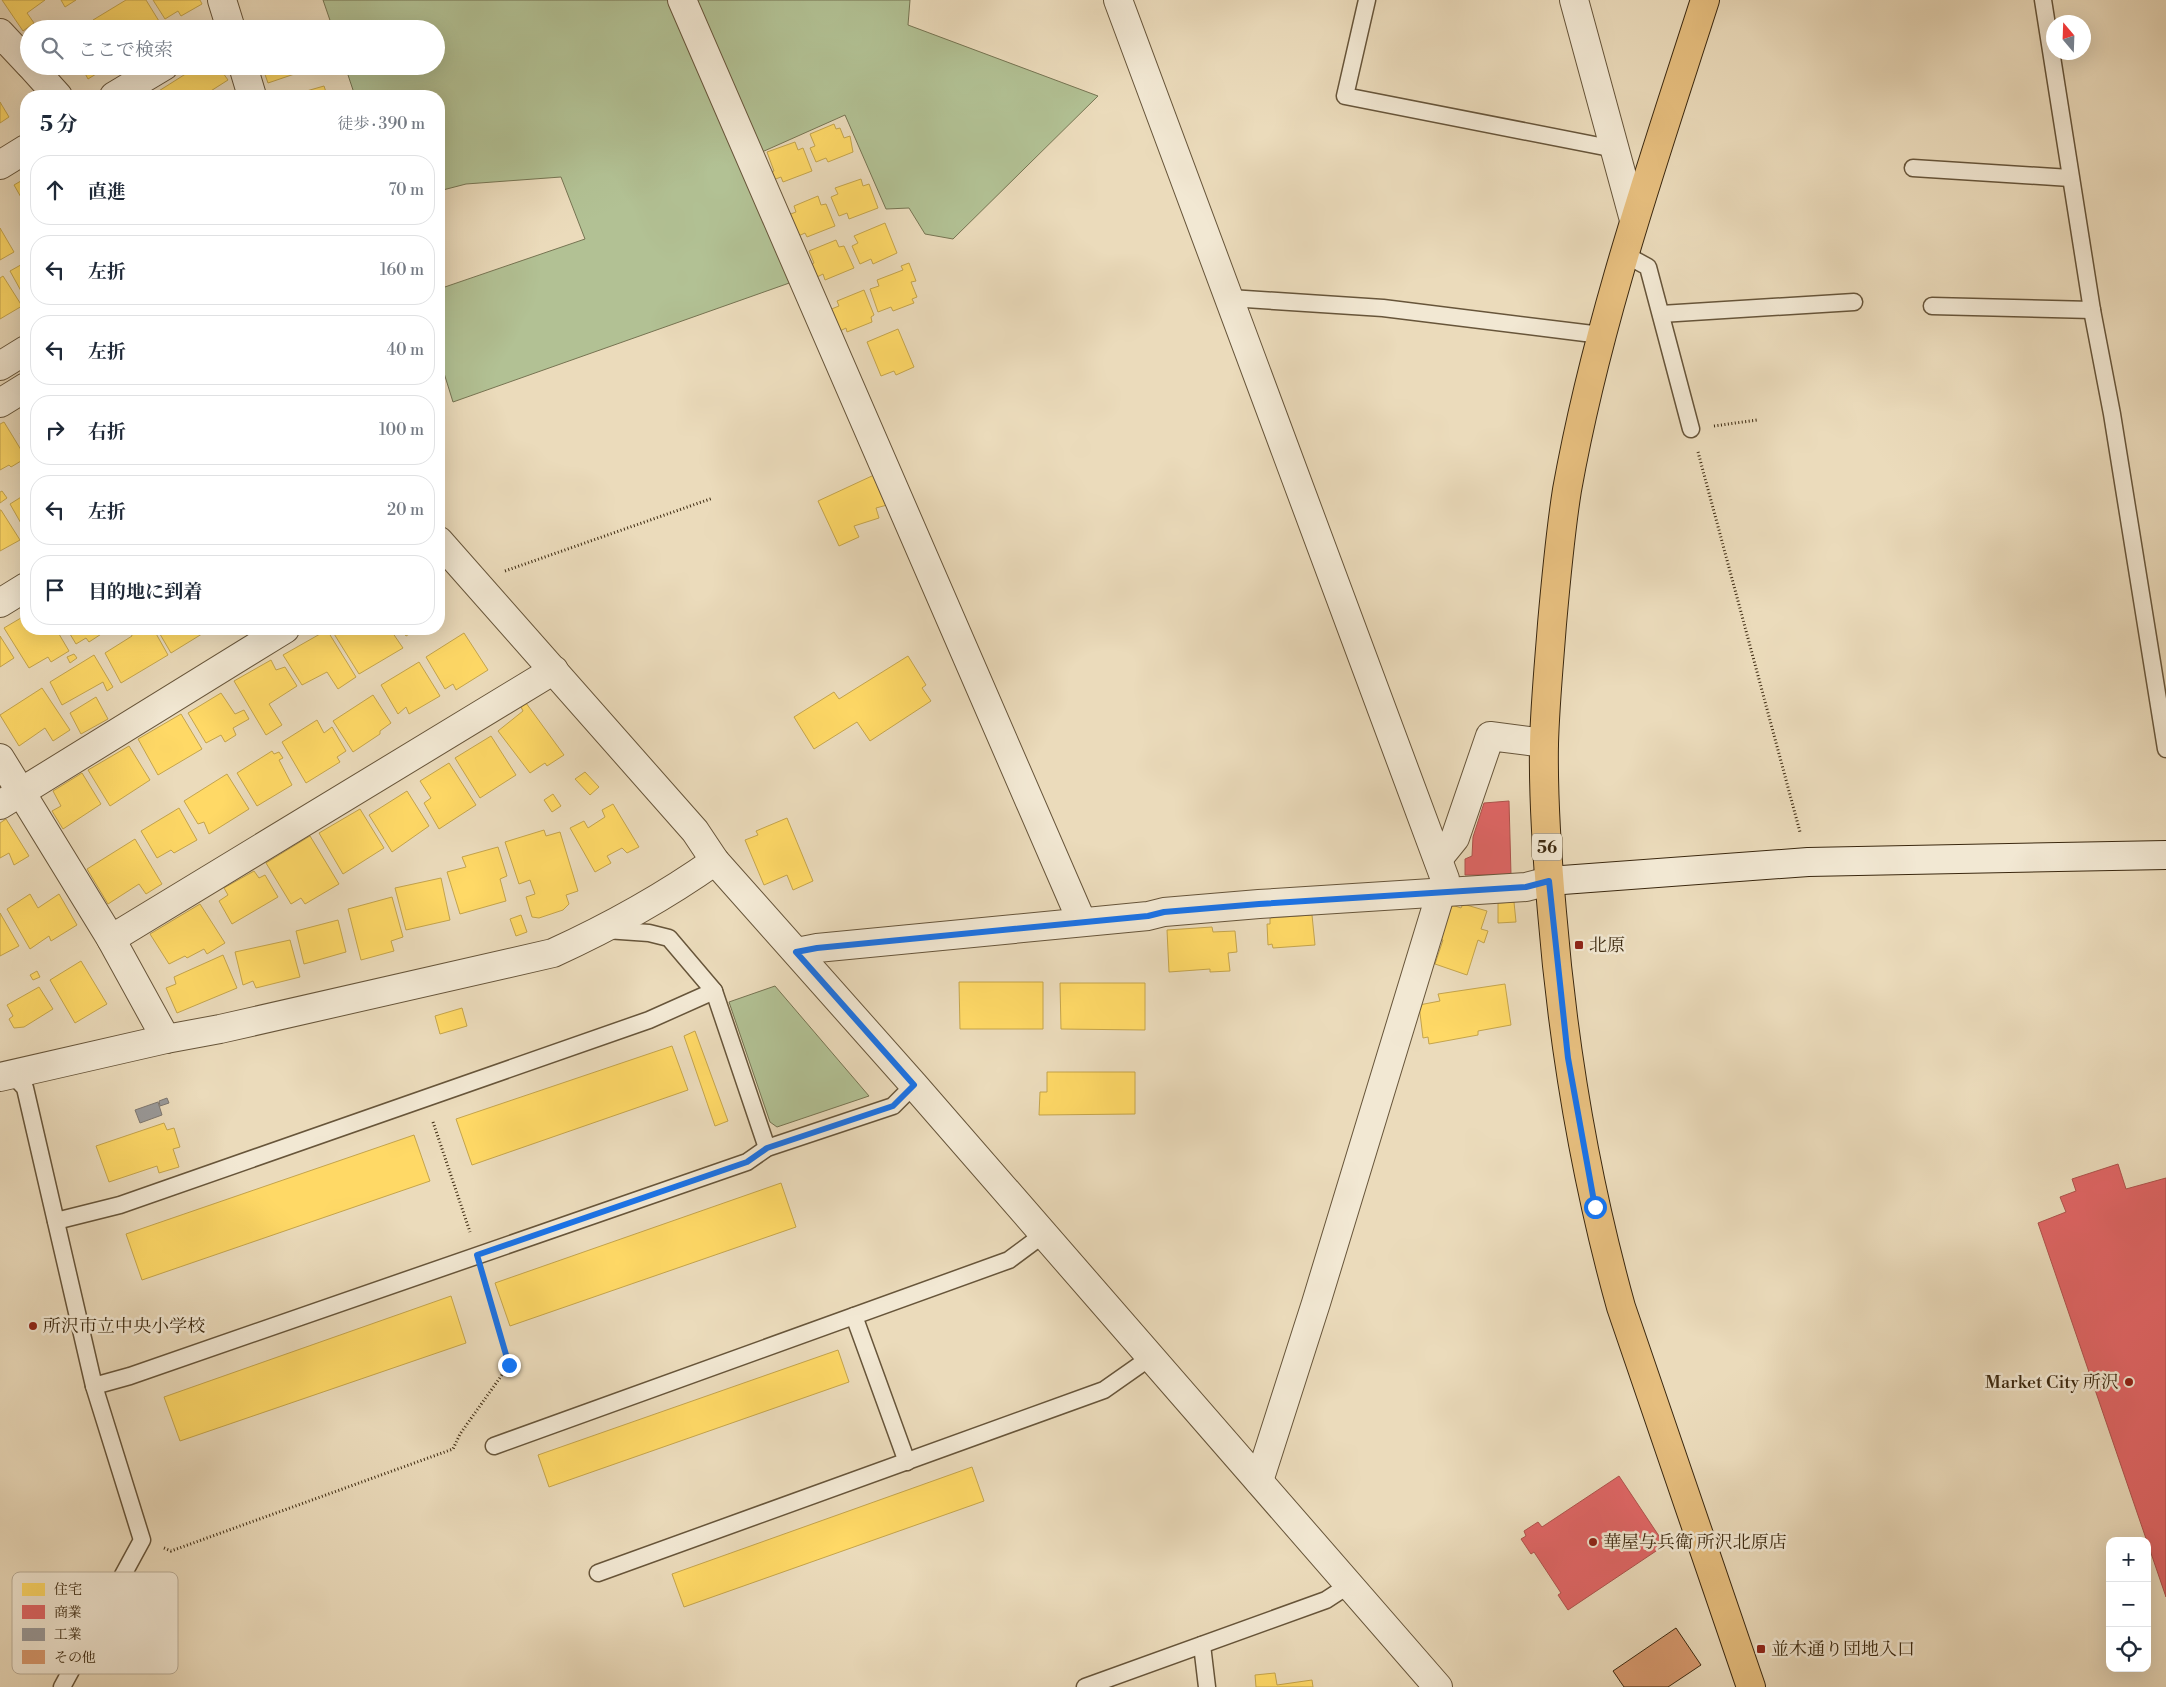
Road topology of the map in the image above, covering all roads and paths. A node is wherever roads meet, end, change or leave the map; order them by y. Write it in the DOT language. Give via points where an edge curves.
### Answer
graph roads {
  1 [pos="222,0"];
  2 [pos="682,0"];
  3 [pos="1118,0"];
  4 [pos="1367,0"];
  5 [pos="1574,0"];
  6 [pos="1705,0"];
  7 [pos="2043,0"];
  8 [pos="227,20"];
  9 [pos="0,33"];
  10 [pos="20,54"];
  11 [pos="39,75"];
  12 [pos="149,75"];
  13 [pos="246,75"];
  14 [pos="53,90"];
  15 [pos="124,90"];
  16 [pos="250,90"];
  17 [pos="1615,149"];
  18 [pos="20,153"];
  19 [pos="0,165"];
  20 [pos="1913,168"];
  21 [pos="2070,178"];
  22 [pos="1634,220"];
  23 [pos="1624,254"];
  24 [pos="1230,298"];
  25 [pos="1854,302"];
  26 [pos="1932,306"];
  27 [pos="2092,310"];
  28 [pos="1661,314"];
  29 [pos="1601,335"];
  30 [pos="20,354"];
  31 [pos="0,366"];
  32 [pos="20,391"];
  33 [pos="0,403"];
  34 [pos="1757,420"];
  35 [pos="1691,429"];
  36 [pos="713,498"];
  37 [pos="445,548"];
  38 [pos="478,585"];
  39 [pos="20,591"];
  40 [pos="0,603"];
  41 [pos="276,635"];
  42 [pos="554,670"];
  43 [pos="1544,743"];
  44 [pos="2166,749"];
  45 [pos="0,758"];
  46 [pos="10,798"];
  47 [pos="2166,855"];
  48 [pos="1438,859"];
  49 [pos="715,861"];
  50 [pos="1808,862"];
  51 [pos="1549,881"];
  52 [pos="1440,893"];
  53 [pos="1082,922"];
  54 [pos="604,930"];
  55 [pos="111,939"];
  56 [pos="796,952"];
  57 [pos="714,991"];
  58 [pos="166,1039"];
  59 [pos="4,1068"];
  60 [pos="914,1085"];
  61 [pos="425,1097"];
  62 [pos="767,1148"];
  63 [pos="56,1220"];
  64 [pos="1044,1234"];
  65 [pos="477,1255"];
  66 [pos="854,1316"];
  67 [pos="1150,1357"];
  68 [pos="94,1386"];
  69 [pos="494,1446"];
  70 [pos="907,1462"];
  71 [pos="1259,1481"];
  72 [pos="142,1540"];
  73 [pos="125,1572"];
  74 [pos="598,1573"];
  75 [pos="1349,1585"];
  76 [pos="1202,1644"];
  77 [pos="69,1674"];
  78 [pos="62,1687"];
  79 [pos="1084,1687"];
  80 [pos="1207,1687"];
  81 [pos="1438,1687"];
  82 [pos="1752,1687"];
  1 -- 8 [label="street"];
  2 -- 53 [label="street"];
  3 -- 24 [label="street"];
  4 -- 17 [label="lane" via="1345,96"];
  5 -- 17 [label="street"];
  6 -- 22 [label="main road, 56"];
  7 -- 21 [label="lane"];
  9 -- 10 [label="street"];
  11 -- 14 [label="street"];
  12 -- 15 [label="street"];
  13 -- 16 [label="street"];
  17 -- 22 [label="street"];
  18 -- 19 [label="street"];
  20 -- 21 [label="lane"];
  21 -- 27 [label="lane"];
  22 -- 23 [label="main road, 56"];
  23 -- 28 [label="lane" via="1648,267"];
  23 -- 29 [label="main road, 56"];
  24 -- 29 [label="lane" via="1383,308"];
  24 -- 48 [label="street"];
  25 -- 28 [label="lane"];
  26 -- 27 [label="lane"];
  27 -- 44 [label="lane"];
  28 -- 35 [label="lane"];
  29 -- 43 [label="main road, 56" via="1567,491 1556,584"];
  30 -- 31 [label="street"];
  32 -- 33 [label="street"];
  34 -- 35 [label="path"];
  35 -- 50 [label="path"];
  36 -- 38 [label="path" via="492,575"];
  37 -- 38 [label="street"];
  38 -- 42 [label="street"];
  39 -- 40 [label="street"];
  41 -- 46 [label="street"];
  42 -- 49 [label="street" via="695,831"];
  42 -- 55 [label="street"];
  43 -- 48 [label="street" via="1490,736 1455,838"];
  43 -- 51 [label="main road, 56" via="1544,814"];
  45 -- 46 [label="street"];
  46 -- 55 [label="street"];
  47 -- 50 [label="street"];
  48 -- 52 [label="street" via="1445,879"];
  49 -- 54 [label="street"];
  49 -- 56 [label="street"];
  50 -- 51 [label="street"];
  51 -- 52 [label="street" via="1526,887"];
  51 -- 82 [label="main road, 56" via="1568,1058 1604,1247 1621,1307"];
  52 -- 53 [label="street" via="1250,905"];
  52 -- 71 [label="street"];
  53 -- 56 [label="street"];
  54 -- 57 [label="lane" via="649,932 668,938"];
  54 -- 58 [label="street" via="553,953"];
  55 -- 58 [label="street"];
  56 -- 60 [label="street"];
  57 -- 61 [label="lane" via="648,1020"];
  57 -- 62 [label="lane"];
  58 -- 59 [label="street"];
  59 -- 63 [label="lane" via="25,1088"];
  60 -- 62 [label="lane" via="893,1106"];
  60 -- 64 [label="street"];
  61 -- 63 [label="lane" via="120,1205"];
  61 -- 65 [label="path"];
  62 -- 65 [label="lane" via="747,1162"];
  63 -- 68 [label="lane"];
  64 -- 66 [label="lane" via="1008,1260"];
  64 -- 67 [label="street"];
  65 -- 68 [label="lane"];
  65 -- 72 [label="path" via="509,1365 453,1449 171,1551"];
  66 -- 69 [label="lane"];
  66 -- 70 [label="lane"];
  67 -- 70 [label="lane" via="1104,1390"];
  67 -- 71 [label="street"];
  68 -- 72 [label="lane"];
  70 -- 74 [label="lane"];
  71 -- 75 [label="street"];
  72 -- 73 [label="lane"];
  75 -- 76 [label="lane" via="1326,1600"];
  75 -- 81 [label="street"];
  76 -- 79 [label="lane"];
  76 -- 80 [label="lane"];
  77 -- 78 [label="lane"];
}
